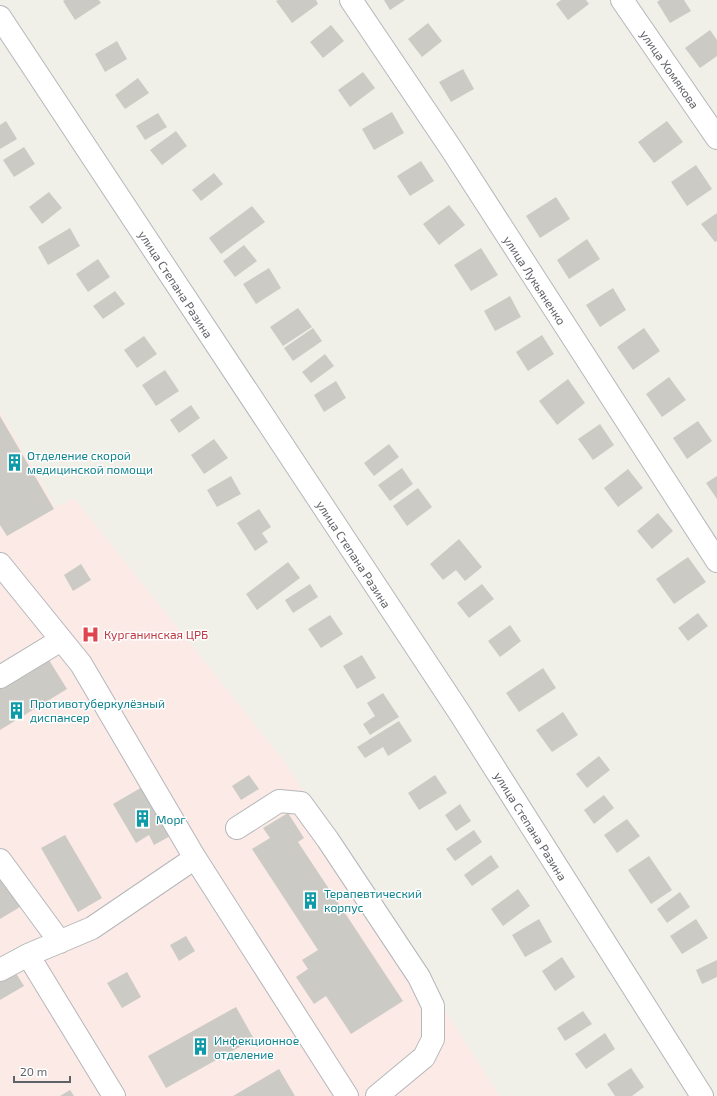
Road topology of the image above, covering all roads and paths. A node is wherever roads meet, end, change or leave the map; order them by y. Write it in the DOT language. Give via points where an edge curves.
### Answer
graph roads {
  1 [pos="351,0"];
  2 [pos="622,0"];
  3 [pos="0,17"];
  4 [pos="717,138"];
  5 [pos="717,561"];
  6 [pos="0,564"];
  7 [pos="61,640"];
  8 [pos="0,677"];
  9 [pos="237,828"];
  10 [pos="195,858"];
  11 [pos="0,860"];
  12 [pos="60,942"];
  13 [pos="28,955"];
  14 [pos="0,970"];
  15 [pos="114,1096"];
  16 [pos="347,1096"];
  17 [pos="377,1096"];
  18 [pos="702,1096"];
  1 -- 5 [label="street, улица Лукьяненко" via="452,150"];
  2 -- 4 [label="street, улица Хомякова"];
  3 -- 18 [label="street, улица Степана Разина" via="461,715"];
  6 -- 7 [label="street"];
  7 -- 8 [label="street"];
  7 -- 10 [label="street" via="81,664"];
  9 -- 17 [label="street" via="279,801 301,803 419,977 433,1006 433,1039 424,1057"];
  10 -- 12 [label="street" via="92,928"];
  10 -- 16 [label="street"];
  11 -- 12 [label="street"];
  12 -- 13 [label="street"];
  13 -- 14 [label="street"];
  13 -- 15 [label="street"];
}
